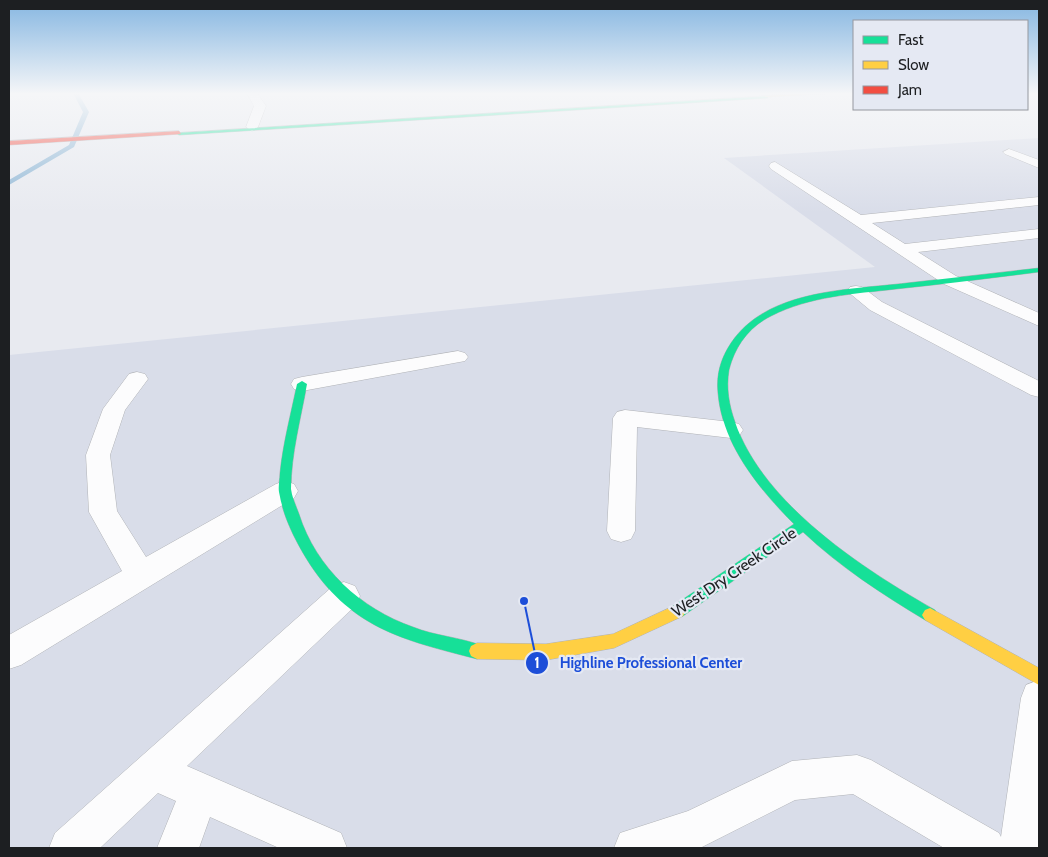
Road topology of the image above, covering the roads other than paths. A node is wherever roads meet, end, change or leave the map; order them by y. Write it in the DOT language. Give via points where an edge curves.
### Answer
graph roads {
  1 [pos="168,133"];
  2 [pos="9,144"];
  3 [pos="1009,152"];
  4 [pos="1039,164"];
  5 [pos="775,166"];
  6 [pos="1039,201"];
  7 [pos="1006,205"];
  8 [pos="1031,216"];
  9 [pos="858,220"];
  10 [pos="1039,233"];
  11 [pos="902,249"];
  12 [pos="1039,270"];
  13 [pos="950,280"];
  14 [pos="856,291"];
  15 [pos="1039,320"];
  16 [pos="458,357"];
  17 [pos="137,379"];
  18 [pos="302,384"];
  19 [pos="1039,390"];
  20 [pos="731,430"];
  21 [pos="285,491"];
  22 [pos="803,525"];
  23 [pos="620,531"];
  24 [pos="141,576"];
  25 [pos="344,596"];
  26 [pos="9,653"];
  27 [pos="1039,677"];
  28 [pos="1039,698"];
  29 [pos="154,771"];
  30 [pos="199,792"];
  31 [pos="70,848"];
  32 [pos="178,848"];
  33 [pos="326,848"];
  34 [pos="635,848"];
  35 [pos="984,848"];
  36 [pos="1020,848"];
  1 -- 2 [label="street"];
  3 -- 4 [label="lane"];
  5 -- 9 [label="lane"];
  6 -- 7 [label="lane"];
  7 -- 8 [label="lane"];
  7 -- 9 [label="lane"];
  9 -- 11 [label="lane"];
  10 -- 11 [label="lane"];
  11 -- 13 [label="lane"];
  12 -- 13 [label="street, West Dry Creek Circle"];
  13 -- 14 [label="street, West Dry Creek Circle"];
  13 -- 15 [label="lane"];
  14 -- 19 [label="lane" via="876,306"];
  14 -- 20 [label="street, West Dry Creek Circle" via="795,302 754,322 735,339 724,362 721,395"];
  16 -- 18 [label="lane"];
  17 -- 24 [label="lane" via="114,409 98,455 103,512"];
  18 -- 21 [label="street, West Dry Creek Circle" via="288,453"];
  20 -- 22 [label="street, West Dry Creek Circle" via="766,488"];
  20 -- 23 [label="lane" via="626,418"];
  21 -- 24 [label="lane"];
  21 -- 25 [label="street, West Dry Creek Circle" via="298,533 320,568"];
  22 -- 25 [label="street, West Dry Creek Circle" via="674,614 614,641 546,652 474,651 413,635 376,619"];
  22 -- 27 [label="street, West Dry Creek Circle" via="887,588"];
  24 -- 26 [label="lane"];
  25 -- 29 [label="lane"];
  28 -- 36 [label="lane"];
  29 -- 30 [label="lane"];
  29 -- 31 [label="lane"];
  30 -- 32 [label="lane"];
  30 -- 33 [label="lane"];
  34 -- 35 [label="lane" via="694,830 792,781 857,774"];
}
